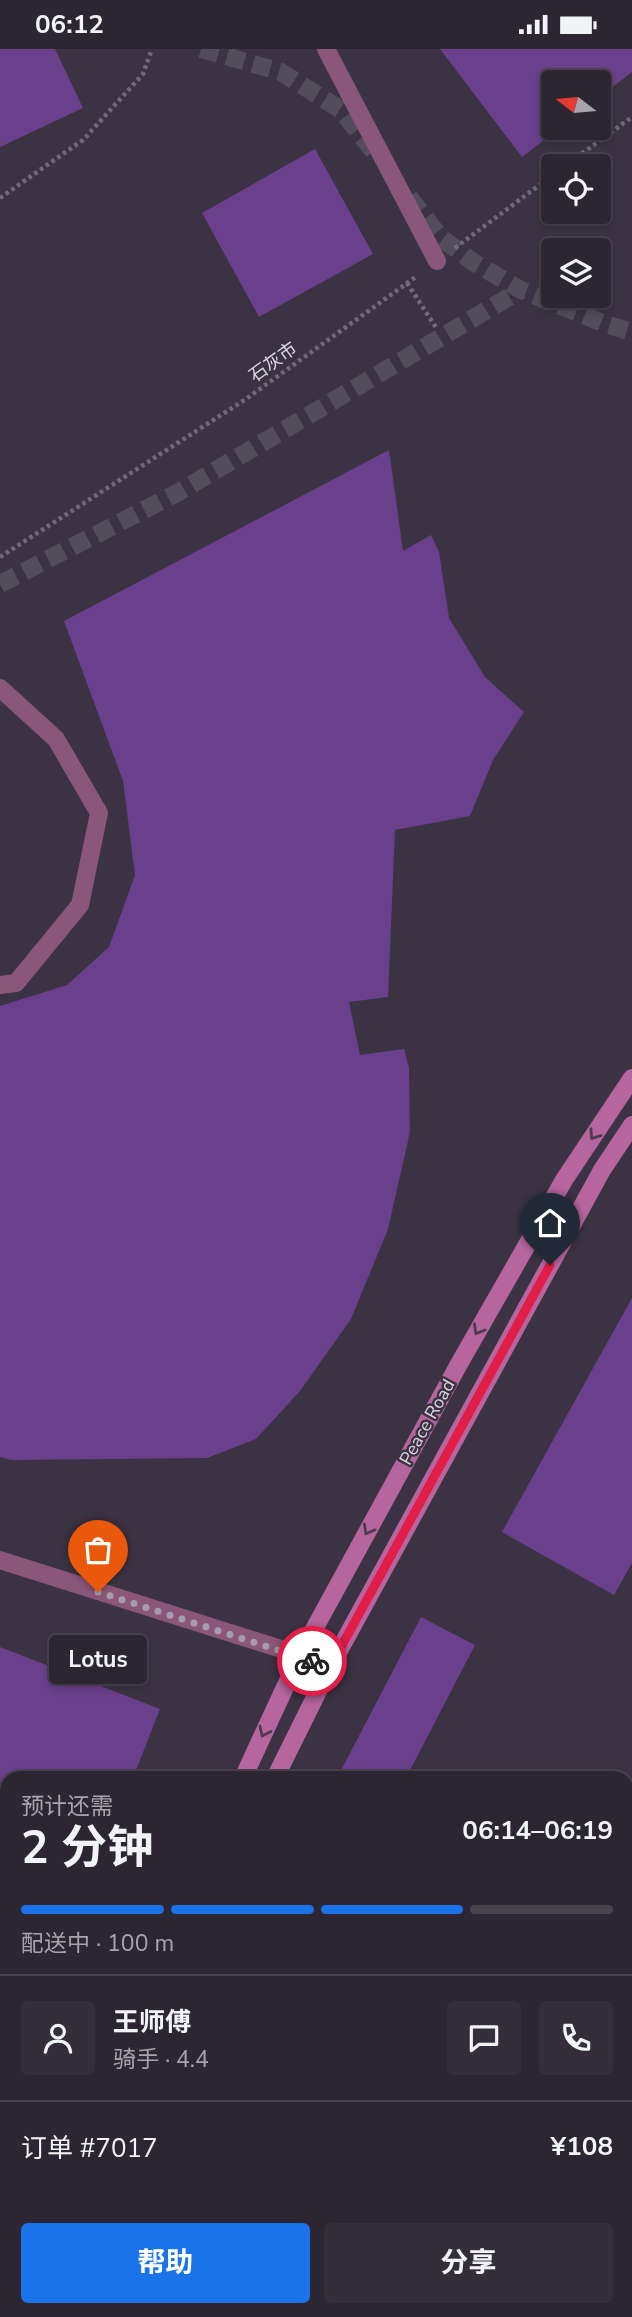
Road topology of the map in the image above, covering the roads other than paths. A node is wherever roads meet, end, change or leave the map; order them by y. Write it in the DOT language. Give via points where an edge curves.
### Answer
graph roads {
  1 [pos="326,49"];
  2 [pos="437,261"];
  3 [pos="0,688"];
  4 [pos="0,985"];
  5 [pos="632,1078"];
  6 [pos="632,1125"];
  7 [pos="0,1560"];
  8 [pos="300,1655"];
  9 [pos="329,1669"];
  10 [pos="246,1771"];
  11 [pos="278,1771"];
  1 -- 2 [label="street"];
  3 -- 4 [label="street" via="56,739 99,813 80,905 16,983"];
  5 -- 8 [label="main road, Peace Road, one-way" via="564,1180"];
  6 -- 9 [label="main road, Peace Road" via="602,1170"];
  7 -- 8 [label="street"];
  8 -- 9 [label="street"];
  8 -- 10 [label="main road, Peace Road, one-way"];
  9 -- 11 [label="main road, Peace Road"];
}
